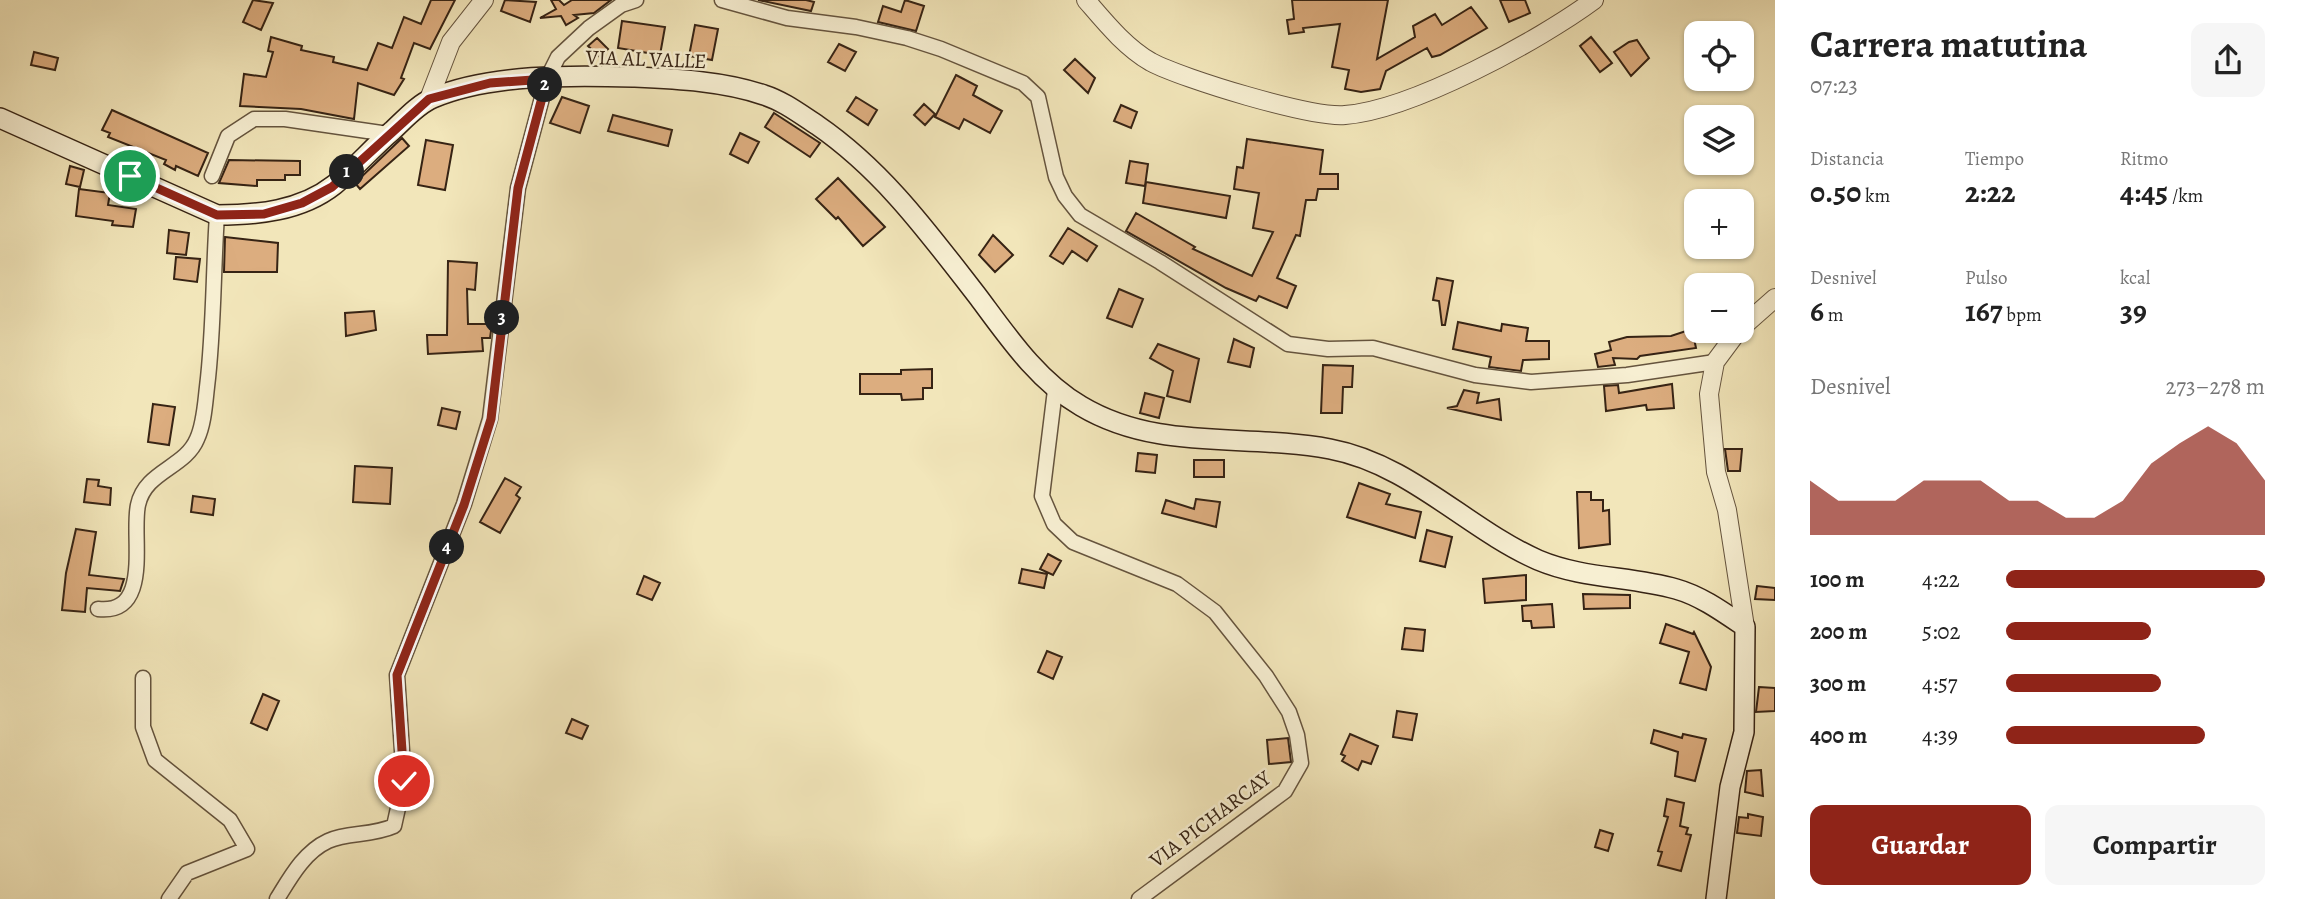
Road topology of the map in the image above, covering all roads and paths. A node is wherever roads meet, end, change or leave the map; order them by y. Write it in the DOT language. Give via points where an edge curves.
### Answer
graph roads {
  1 [pos="484,0"];
  2 [pos="636,0"];
  3 [pos="722,0"];
  4 [pos="1086,0"];
  5 [pos="1594,0"];
  6 [pos="547,79"];
  7 [pos="429,99"];
  8 [pos="0,118"];
  9 [pos="388,134"];
  10 [pos="212,176"];
  11 [pos="217,215"];
  12 [pos="1775,298"];
  13 [pos="1754,317"];
  14 [pos="1729,343"];
  15 [pos="1715,362"];
  16 [pos="1055,390"];
  17 [pos="98,609"];
  18 [pos="1745,627"];
  19 [pos="142,678"];
  20 [pos="169,899"];
  21 [pos="277,899"];
  22 [pos="1139,899"];
  23 [pos="1716,899"];
  1 -- 7 [label="street" via="452,42"];
  2 -- 6 [label="street" via="589,28 558,57"];
  3 -- 15 [label="street" via="787,18 907,38 1023,83 1038,97 1056,177 1080,215 1288,344 1373,348 1475,375 1531,382"];
  4 -- 5 [label="street" via="1120,39 1150,61 1185,76 1313,113 1345,115 1404,101 1521,46"];
  6 -- 7 [label="main road, VIA AL VALLE" via="490,83"];
  6 -- 16 [label="main road, VIA AL VALLE" via="630,77 727,85 785,104 874,170"];
  6 -- 21 [label="street" via="518,188 491,419 464,505 397,675 404,781 394,826 376,834 329,841 299,863"];
  7 -- 9 [label="main road, VIA AL VALLE"];
  8 -- 11 [label="main road, VIA AL VALLE"];
  9 -- 10 [label="street" via="254,118 228,136"];
  9 -- 11 [label="main road, VIA AL VALLE" via="332,187 302,203 264,214"];
  11 -- 17 [label="street" via="213,342 199,434 185,456 150,481 138,503 134,586 128,600 109,610"];
  12 -- 13 [label="street"];
  14 -- 15 [label="street"];
  15 -- 18 [label="street" via="1709,394 1716,472 1727,510"];
  16 -- 18 [label="main road, VIA AL VALLE" via="1110,422 1137,431 1332,449 1377,463 1538,560 1565,570 1677,589"];
  16 -- 22 [label="street, VIA PICHARCAY" via="1042,496 1054,524 1073,542 1177,584 1214,612 1266,676 1289,712 1297,735 1301,763 1285,791"];
  18 -- 23 [label="main road" via="1744,732 1722,839"];
  19 -- 20 [label="street" via="142,727 155,760 230,820 247,849 187,873"];
}
